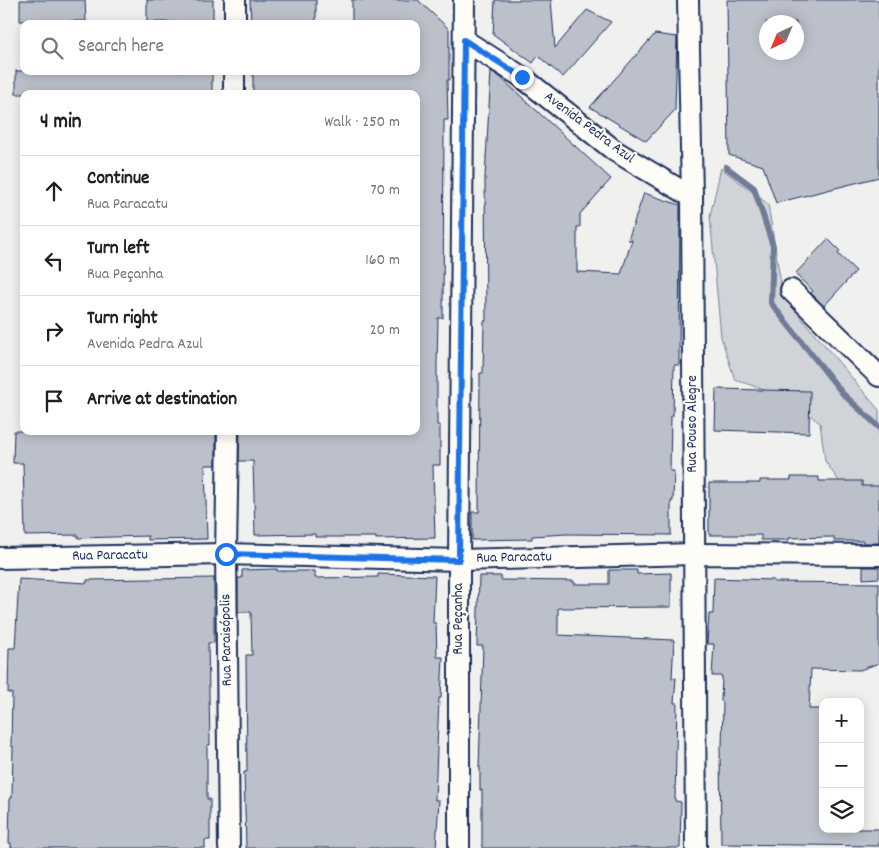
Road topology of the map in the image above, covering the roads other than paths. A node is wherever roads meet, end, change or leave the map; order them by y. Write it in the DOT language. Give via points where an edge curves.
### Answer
graph roads {
  1 [pos="236,0"];
  2 [pos="464,0"];
  3 [pos="688,0"];
  4 [pos="235,20"];
  5 [pos="464,40"];
  6 [pos="234,75"];
  7 [pos="234,90"];
  8 [pos="692,197"];
  9 [pos="791,290"];
  10 [pos="879,376"];
  11 [pos="228,435"];
  12 [pos="226,554"];
  13 [pos="694,554"];
  14 [pos="879,555"];
  15 [pos="0,558"];
  16 [pos="459,560"];
  17 [pos="229,848"];
  18 [pos="460,848"];
  19 [pos="696,848"];
  1 -- 4 [label="street"];
  2 -- 5 [label="street, Rua Peçanha"];
  3 -- 8 [label="street, Rua Pouso Alegre"];
  5 -- 8 [label="street, Avenida Pedra Azul" via="522,77 615,151"];
  5 -- 16 [label="street, Rua Peçanha"];
  6 -- 7 [label="street"];
  8 -- 13 [label="street, Rua Pouso Alegre"];
  9 -- 10 [label="street"];
  11 -- 12 [label="street, Rua Paraisópolis"];
  12 -- 15 [label="street, Rua Paracatu"];
  12 -- 16 [label="street, Rua Paracatu"];
  12 -- 17 [label="street, Rua Paraisópolis"];
  13 -- 14 [label="street, Rua Paracatu"];
  13 -- 16 [label="street, Rua Paracatu"];
  13 -- 19 [label="street, Rua Pouso Alegre"];
  16 -- 18 [label="street, Rua Peçanha"];
}
